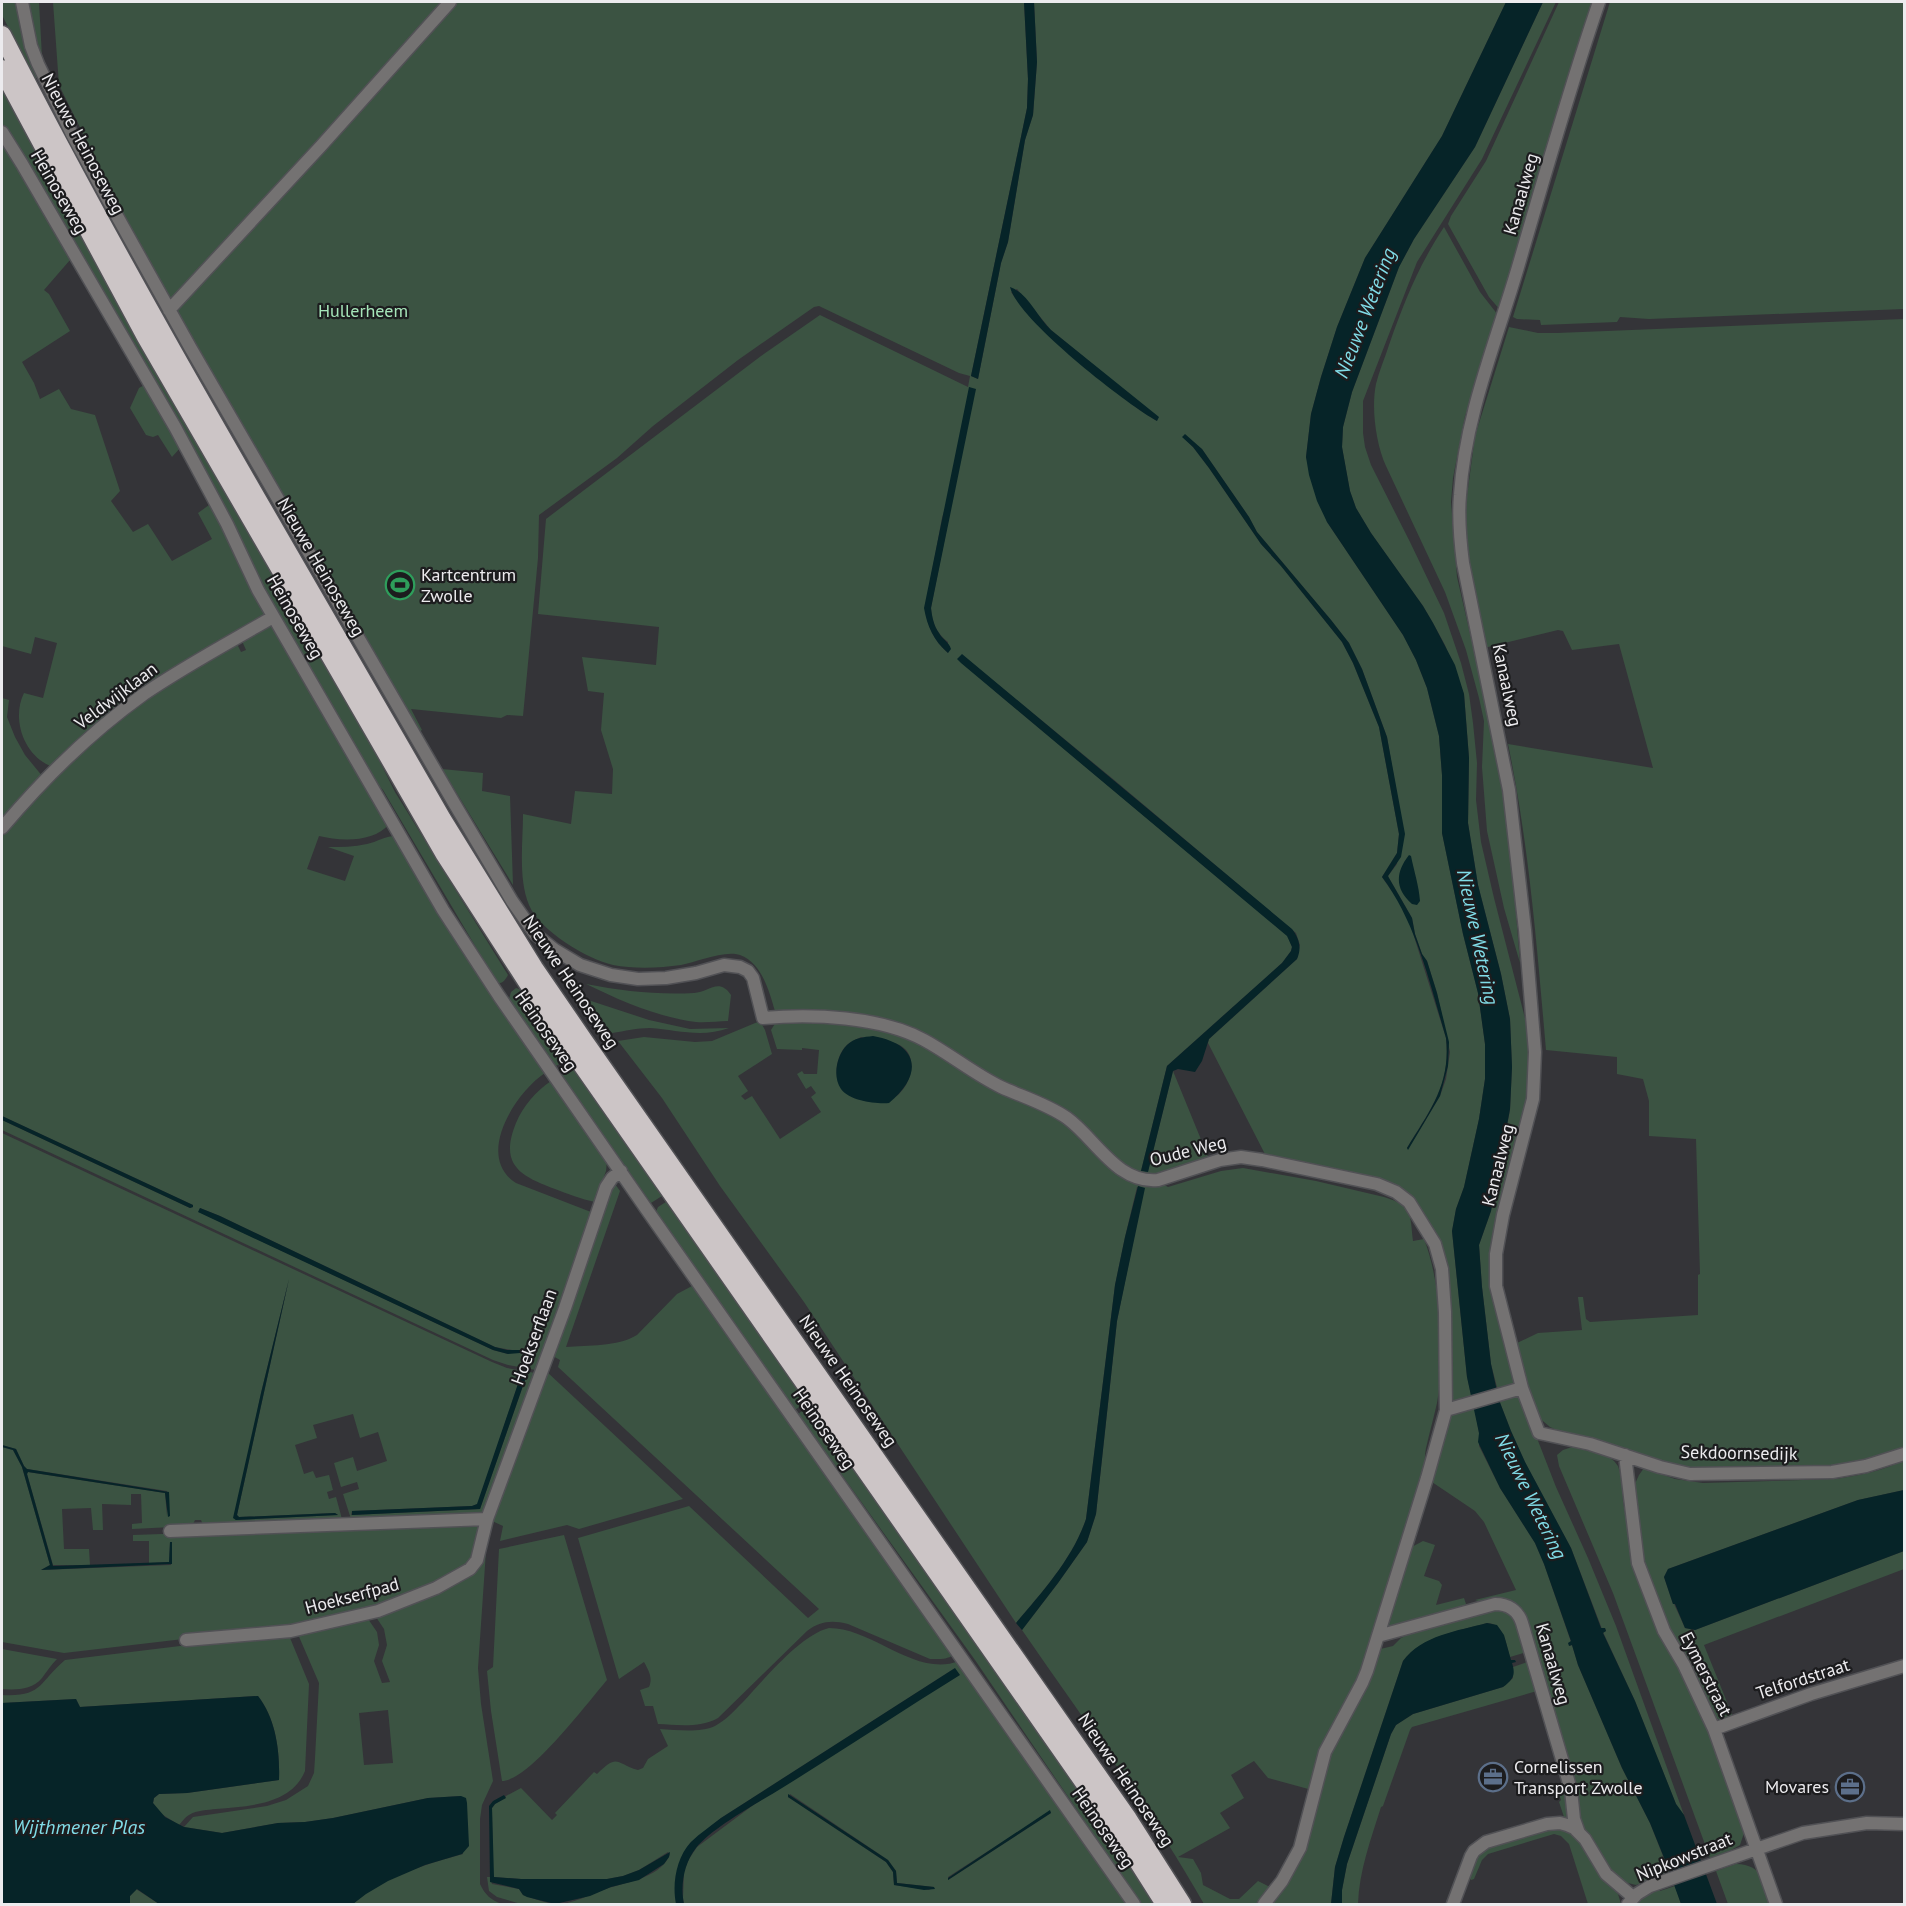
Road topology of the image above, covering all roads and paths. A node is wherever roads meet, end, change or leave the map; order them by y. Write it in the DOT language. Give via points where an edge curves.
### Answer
graph roads {
  1 [pos="22,2"];
  2 [pos="450,2"];
  3 [pos="1599,2"];
  4 [pos="2,35"];
  5 [pos="2,69"];
  6 [pos="2,132"];
  7 [pos="170,310"];
  8 [pos="273,617"];
  9 [pos="2,828"];
  10 [pos="621,1171"];
  11 [pos="1517,1390"];
  12 [pos="1452,1408"];
  13 [pos="1537,1427"];
  14 [pos="1905,1454"];
  15 [pos="1625,1455"];
  16 [pos="487,1521"];
  17 [pos="170,1531"];
  18 [pos="1378,1636"];
  19 [pos="186,1640"];
  20 [pos="1905,1666"];
  21 [pos="1714,1729"];
  22 [pos="1905,1824"];
  23 [pos="1579,1833"];
  24 [pos="1756,1848"];
  25 [pos="1631,1901"];
  26 [pos="1134,1905"];
  27 [pos="1165,1905"];
  28 [pos="1182,1905"];
  29 [pos="1264,1905"];
  30 [pos="1453,1905"];
  31 [pos="1776,1905"];
  1 -- 7 [label="street" via="31,46 48,85"];
  2 -- 7 [label="street"];
  3 -- 11 [label="street, Kanaalweg" via="1473,412 1460,497 1463,563 1509,790 1535,1052 1533,1099 1503,1215 1495,1271"];
  4 -- 28 [label="highway, Nieuwe Heinoseweg" via="135,285 491,900 584,1041 1128,1819"];
  5 -- 27 [label="highway, Nieuwe Heinoseweg" via="146,337 444,853 583,1066 1125,1841"];
  6 -- 8 [label="street, Heinoseweg" via="175,427"];
  7 -- 12 [label="street, Oude Weg" via="454,803 535,934 580,965 611,975 666,978 733,964 753,978 763,1018 862,1020 904,1031 1002,1087 1069,1119 1120,1168 1140,1179 1158,1180 1241,1157 1377,1184 1396,1192 1415,1210 1438,1253"];
  8 -- 9 [label="street, Veldwijklaan" via="169,678 113,718 45,779"];
  8 -- 10 [label="street, Heinoseweg" via="448,919"];
  10 -- 16 [label="street, Hoekserflaan" via="606,1187"];
  10 -- 26 [label="street, Heinoseweg"];
  11 -- 12 [label="street"];
  11 -- 13 [label="street, Kanaalweg"];
  12 -- 18 [label="street"];
  13 -- 15 [label="street, Sekdoornsedijk"];
  14 -- 15 [label="street, Sekdoornsedijk" via="1832,1472 1710,1474 1690,1474"];
  15 -- 21 [label="street, Eymerstraat" via="1638,1563 1664,1631"];
  16 -- 17 [label="street"];
  16 -- 19 [label="street, Hoekserfpad" via="479,1555 470,1569 405,1601 291,1631"];
  18 -- 23 [label="street, Kanaalweg" via="1495,1604 1514,1610 1526,1634 1571,1790"];
  18 -- 29 [label="street" via="1362,1683 1325,1752 1300,1848"];
  20 -- 21 [label="street, Telfordstraat"];
  21 -- 24 [label="street, Eymerstraat"];
  22 -- 24 [label="street, Nipkowstraat" via="1867,1823 1803,1833"];
  23 -- 25 [label="street" via="1606,1874"];
  23 -- 30 [label="street" via="1567,1825 1553,1823 1486,1842 1471,1856"];
  24 -- 25 [label="street, Nipkowstraat" via="1644,1889"];
  24 -- 31 [label="street, Eymerstraat"];
}
